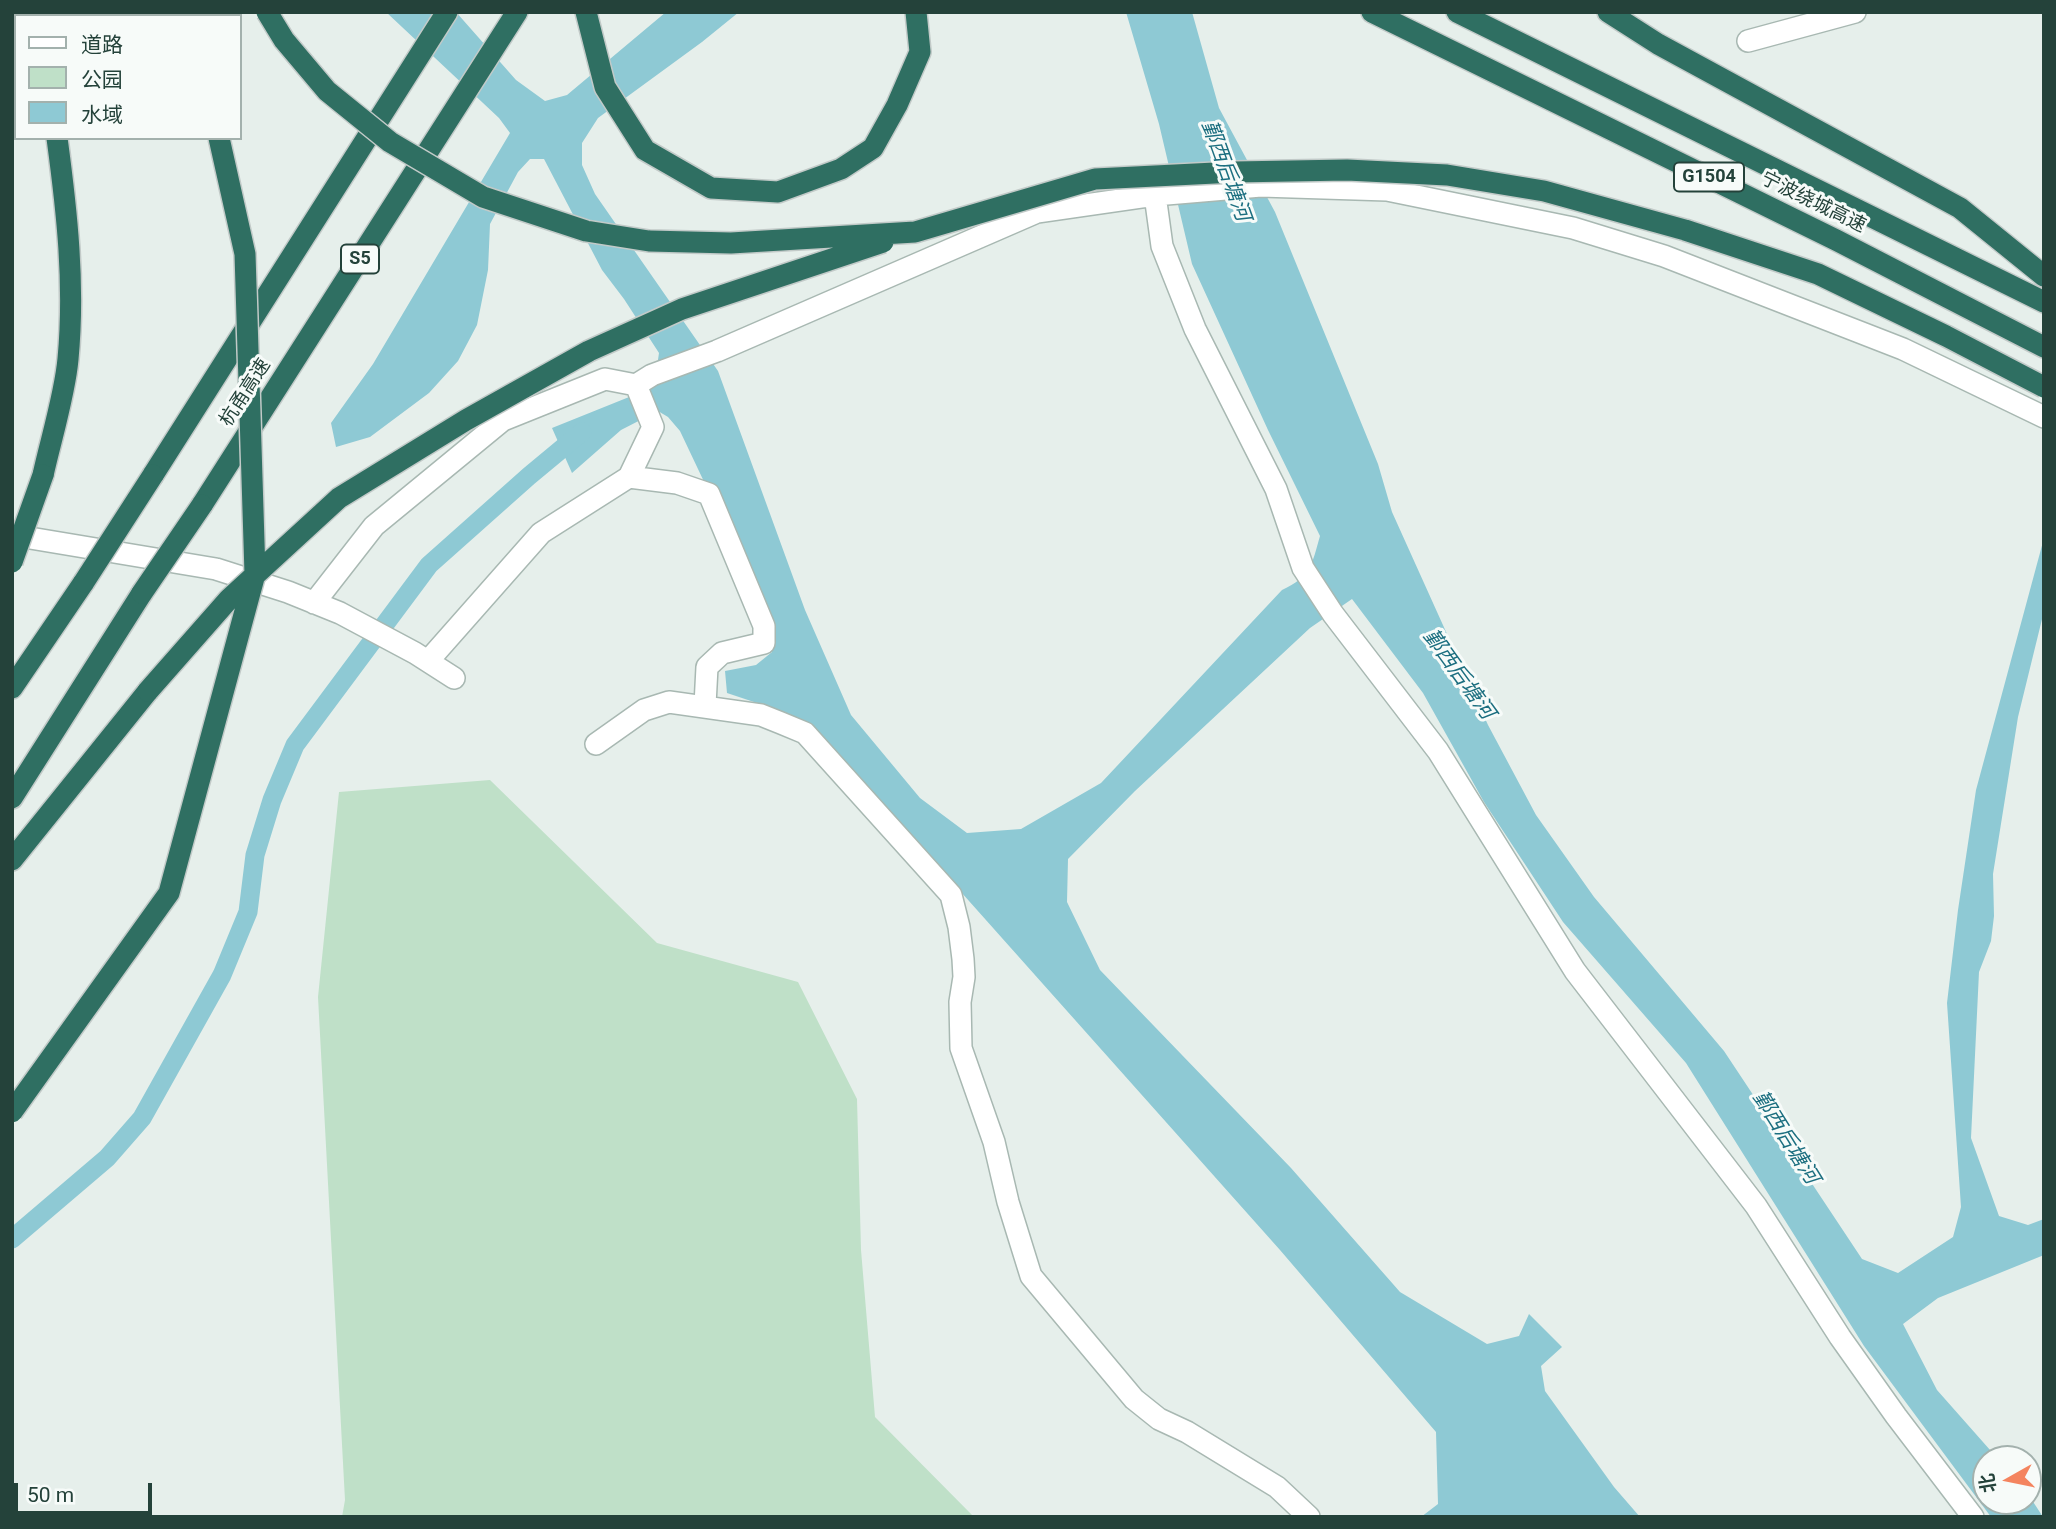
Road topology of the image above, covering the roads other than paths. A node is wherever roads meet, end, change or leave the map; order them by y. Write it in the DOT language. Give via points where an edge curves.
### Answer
graph roads {
  1 [pos="267,12"];
  2 [pos="447,12"];
  3 [pos="517,12"];
  4 [pos="586,12"];
  5 [pos="916,12"];
  6 [pos="1372,12"];
  7 [pos="1457,12"];
  8 [pos="1608,12"];
  9 [pos="1854,12"];
  10 [pos="1748,41"];
  11 [pos="57,140"];
  12 [pos="219,140"];
  13 [pos="1155,195"];
  14 [pos="915,232"];
  15 [pos="2044,276"];
  16 [pos="2044,302"];
  17 [pos="2044,346"];
  18 [pos="644,380"];
  19 [pos="2044,387"];
  20 [pos="2044,417"];
  21 [pos="629,477"];
  22 [pos="12,534"];
  23 [pos="12,562"];
  24 [pos="314,603"];
  25 [pos="421,657"];
  26 [pos="454,678"];
  27 [pos="12,688"];
  28 [pos="705,705"];
  29 [pos="596,744"];
  30 [pos="12,797"];
  31 [pos="12,860"];
  32 [pos="12,1112"];
  33 [pos="1309,1517"];
  34 [pos="1973,1517"];
  1 -- 14 [label="highway, bridge" via="327,91 390,142 483,197 521,210 586,231 649,241 731,243"];
  2 -- 27 [label="highway, 杭甬高速, bridge"];
  3 -- 30 [label="highway, 杭甬高速 / S5, bridge"];
  4 -- 5 [label="highway" via="605,87 645,150 711,188 778,192 841,169 873,149 920,52"];
  6 -- 17 [label="highway, 宁波绕城高速 / G1504"];
  7 -- 16 [label="highway, 宁波绕城高速 / G1504"];
  8 -- 15 [label="highway" via="1658,44 1960,208"];
  9 -- 10 [label="street"];
  11 -- 23 [label="highway, bridge" via="68,213 68,361 43,475"];
  12 -- 32 [label="highway, bridge" via="245,254 255,574 169,893"];
  13 -- 18 [label="street" via="1037,212"];
  13 -- 20 [label="street" via="1261,186 1387,190 1586,232 1664,256 1903,349"];
  13 -- 34 [label="street" via="1161,246 1195,329 1276,489 1303,568 1438,751 1575,971 1756,1206 1848,1348"];
  14 -- 19 [label="highway, bridge" via="1095,179 1347,170 1447,176 1544,191 1685,230 1818,274"];
  14 -- 31 [label="highway, bridge" via="682,309 589,351 339,498 229,598"];
  18 -- 21 [label="street" via="653,427"];
  18 -- 24 [label="street" via="605,379 503,420 374,526"];
  21 -- 25 [label="street" via="541,533"];
  21 -- 28 [label="street" via="677,483 709,494 764,626 764,643 722,653 707,667"];
  22 -- 24 [label="street" via="216,569"];
  24 -- 25 [label="street"];
  25 -- 26 [label="street"];
  28 -- 29 [label="street" via="668,702 644,710"];
  28 -- 33 [label="street" via="761,715 805,733 951,895 963,959 961,1048 994,1142 1031,1276 1134,1399 1159,1419 1277,1487"];
}
